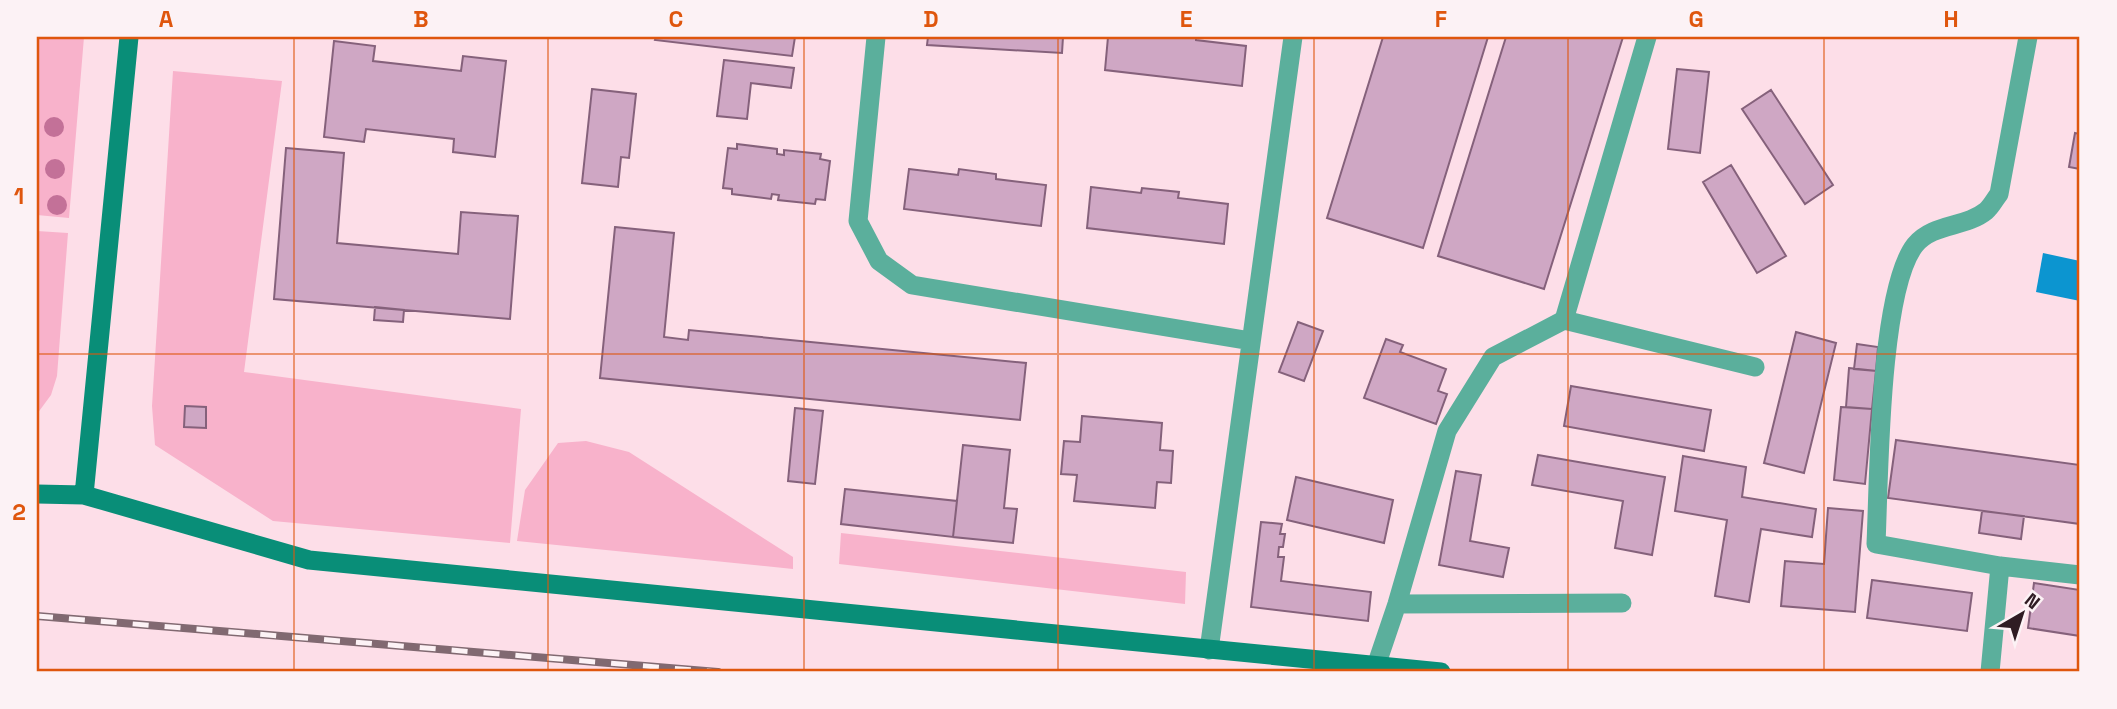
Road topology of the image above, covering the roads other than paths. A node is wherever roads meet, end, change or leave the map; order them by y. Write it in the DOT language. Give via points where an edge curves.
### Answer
graph roads {
  1 [pos="129,37"];
  2 [pos="876,37"];
  3 [pos="1293,37"];
  4 [pos="1647,37"];
  5 [pos="2028,37"];
  6 [pos="1564,320"];
  7 [pos="1251,341"];
  8 [pos="1755,367"];
  9 [pos="37,494"];
  10 [pos="84,495"];
  11 [pos="2000,566"];
  12 [pos="2080,575"];
  13 [pos="1622,603"];
  14 [pos="1398,604"];
  15 [pos="1209,650"];
  16 [pos="1365,668"];
  17 [pos="1441,672"];
  18 [pos="1990,672"];
  1 -- 10 [label="main road"];
  2 -- 7 [label="street" via="858,221 879,261 912,285"];
  3 -- 7 [label="street"];
  4 -- 6 [label="street"];
  5 -- 11 [label="street" via="1998,194 1987,210 1934,230 1916,244 1905,262 1888,335 1876,544"];
  6 -- 8 [label="street"];
  6 -- 14 [label="street" via="1493,357 1447,431"];
  7 -- 15 [label="street"];
  9 -- 10 [label="main road"];
  10 -- 15 [label="main road" via="309,560"];
  11 -- 12 [label="street"];
  11 -- 18 [label="street"];
  13 -- 14 [label="street"];
  14 -- 16 [label="street"];
  15 -- 16 [label="main road"];
  16 -- 17 [label="main road"];
}
